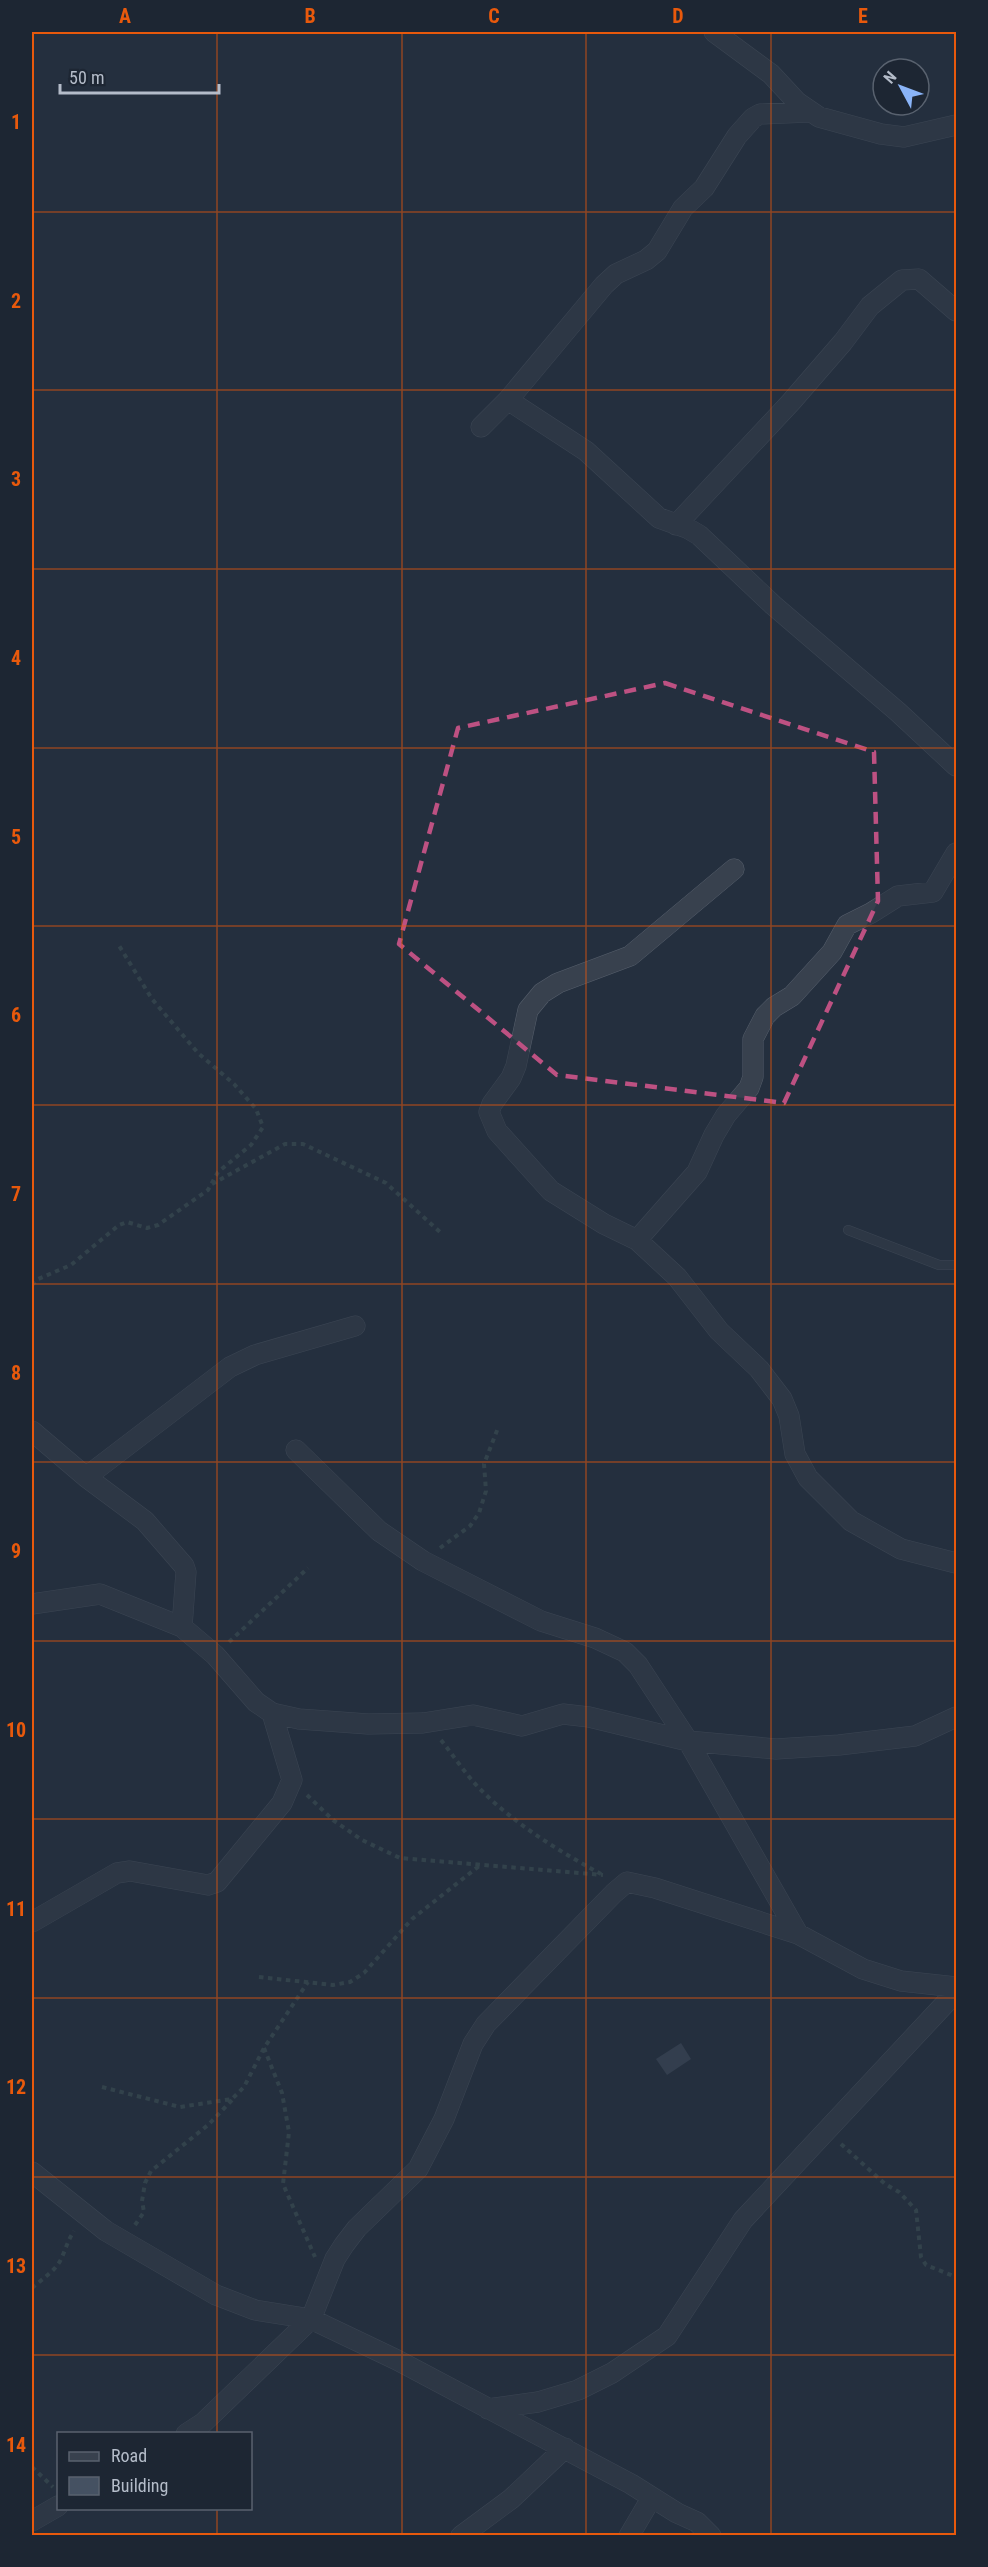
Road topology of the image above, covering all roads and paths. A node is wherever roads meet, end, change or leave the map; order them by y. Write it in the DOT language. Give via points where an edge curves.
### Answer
graph roads {
  1 [pos="714,32"];
  2 [pos="809,112"];
  3 [pos="957,125"];
  4 [pos="957,311"];
  5 [pos="508,400"];
  6 [pos="481,427"];
  7 [pos="676,525"];
  8 [pos="957,766"];
  9 [pos="957,853"];
  10 [pos="734,869"];
  11 [pos="118,944"];
  12 [pos="211,1184"];
  13 [pos="848,1230"];
  14 [pos="440,1232"];
  15 [pos="637,1240"];
  16 [pos="957,1265"];
  17 [pos="32,1285"];
  18 [pos="355,1326"];
  19 [pos="498,1428"];
  20 [pos="32,1431"];
  21 [pos="296,1450"];
  22 [pos="86,1477"];
  23 [pos="423,1561"];
  24 [pos="957,1563"];
  25 [pos="308,1568"];
  26 [pos="32,1604"];
  27 [pos="182,1627"];
  28 [pos="216,1655"];
  29 [pos="272,1713"];
  30 [pos="957,1717"];
  31 [pos="423,1723"];
  32 [pos="688,1741"];
  33 [pos="291,1780"];
  34 [pos="480,1866"];
  35 [pos="603,1875"];
  36 [pos="621,1886"];
  37 [pos="32,1922"];
  38 [pos="798,1934"];
  39 [pos="259,1977"];
  40 [pos="308,1982"];
  41 [pos="957,1987"];
  42 [pos="957,1992"];
  43 [pos="264,2048"];
  44 [pos="102,2087"];
  45 [pos="234,2097"];
  46 [pos="833,2124"];
  47 [pos="32,2172"];
  48 [pos="85,2216"];
  49 [pos="130,2245"];
  50 [pos="957,2277"];
  51 [pos="326,2283"];
  52 [pos="32,2288"];
  53 [pos="311,2319"];
  54 [pos="488,2409"];
  55 [pos="188,2432"];
  56 [pos="565,2448"];
  57 [pos="32,2467"];
  58 [pos="57,2490"];
  59 [pos="652,2497"];
  60 [pos="57,2507"];
  61 [pos="32,2521"];
  62 [pos="461,2535"];
  63 [pos="629,2535"];
  64 [pos="711,2535"];
  1 -- 2 [label="street" via="771,74"];
  2 -- 3 [label="street" via="881,134 904,136"];
  2 -- 5 [label="street" via="753,118 704,188 683,208 657,251 604,285"];
  4 -- 7 [label="street" via="919,279 902,279 870,306 791,402"];
  5 -- 6 [label="street"];
  5 -- 7 [label="street" via="586,451 649,510"];
  7 -- 8 [label="street" via="699,535 772,605"];
  9 -- 15 [label="street" via="933,892 898,896 847,925 832,952 792,996 765,1016 753,1039 753,1077 749,1088 726,1115 697,1172"];
  10 -- 15 [label="street" via="630,956 558,983 542,993 528,1010 511,1078 489,1112 497,1131 551,1191"];
  11 -- 12 [label="path" via="152,999 198,1053 234,1084 262,1122 263,1127 251,1145 218,1172"];
  12 -- 14 [label="path" via="285,1144 303,1144 386,1183"];
  12 -- 17 [label="path" via="208,1190 152,1228 127,1222 119,1225 72,1265"];
  13 -- 16 [label="lane" via="939,1265"];
  15 -- 24 [label="street" via="677,1277 719,1331 776,1391 789,1416 795,1454 808,1478 851,1521 901,1549"];
  18 -- 22 [label="street" via="255,1355 230,1367"];
  19 -- 23 [label="path" via="484,1464 486,1491 479,1513 470,1526"];
  20 -- 22 [label="street"];
  21 -- 23 [label="street" via="379,1531"];
  22 -- 27 [label="street" via="145,1521 184,1566"];
  23 -- 32 [label="street" via="541,1621 625,1652 638,1665"];
  25 -- 28 [label="path"];
  26 -- 27 [label="street" via="100,1594"];
  27 -- 28 [label="street"];
  28 -- 29 [label="street" via="256,1702"];
  29 -- 31 [label="street" via="298,1719 368,1724"];
  29 -- 33 [label="street"];
  30 -- 32 [label="street" via="915,1736 839,1745 776,1749"];
  31 -- 32 [label="street" via="473,1715 522,1726 563,1714"];
  31 -- 35 [label="path" via="478,1786 511,1816 557,1850"];
  32 -- 38 [label="street"];
  33 -- 34 [label="path" via="333,1820 362,1840 400,1858"];
  33 -- 37 [label="street" via="282,1803 214,1883 185,1882 130,1871 117,1874"];
  34 -- 35 [label="path"];
  34 -- 40 [label="path" via="412,1919 364,1973 350,1982 333,1985"];
  35 -- 36 [label="path"];
  36 -- 38 [label="street" via="627,1882 655,1888"];
  36 -- 51 [label="street" via="486,2024 473,2044 444,2119 418,2169 357,2228 335,2259"];
  38 -- 41 [label="street" via="863,1969 901,1981"];
  39 -- 40 [label="path"];
  40 -- 43 [label="path"];
  42 -- 46 [label="street"];
  43 -- 45 [label="path" via="244,2087"];
  43 -- 51 [label="path" via="282,2093 289,2132 283,2184"];
  44 -- 45 [label="path" via="180,2107"];
  45 -- 49 [label="path" via="208,2125 151,2171 145,2182 144,2212 133,2228"];
  46 -- 50 [label="path" via="845,2149 916,2210 921,2257 926,2265"];
  46 -- 54 [label="street" via="743,2220 667,2336 612,2373 578,2390 538,2402"];
  47 -- 48 [label="street"];
  48 -- 49 [label="street"];
  48 -- 52 [label="path" via="66,2241 56,2267"];
  49 -- 53 [label="street" via="232,2302"];
  51 -- 53 [label="street"];
  53 -- 54 [label="street"];
  53 -- 55 [label="street" via="203,2423"];
  54 -- 56 [label="street"];
  56 -- 59 [label="street"];
  56 -- 62 [label="street" via="511,2499"];
  57 -- 58 [label="path"];
  59 -- 63 [label="street"];
  59 -- 64 [label="street" via="697,2522"];
  60 -- 61 [label="street"];
}
